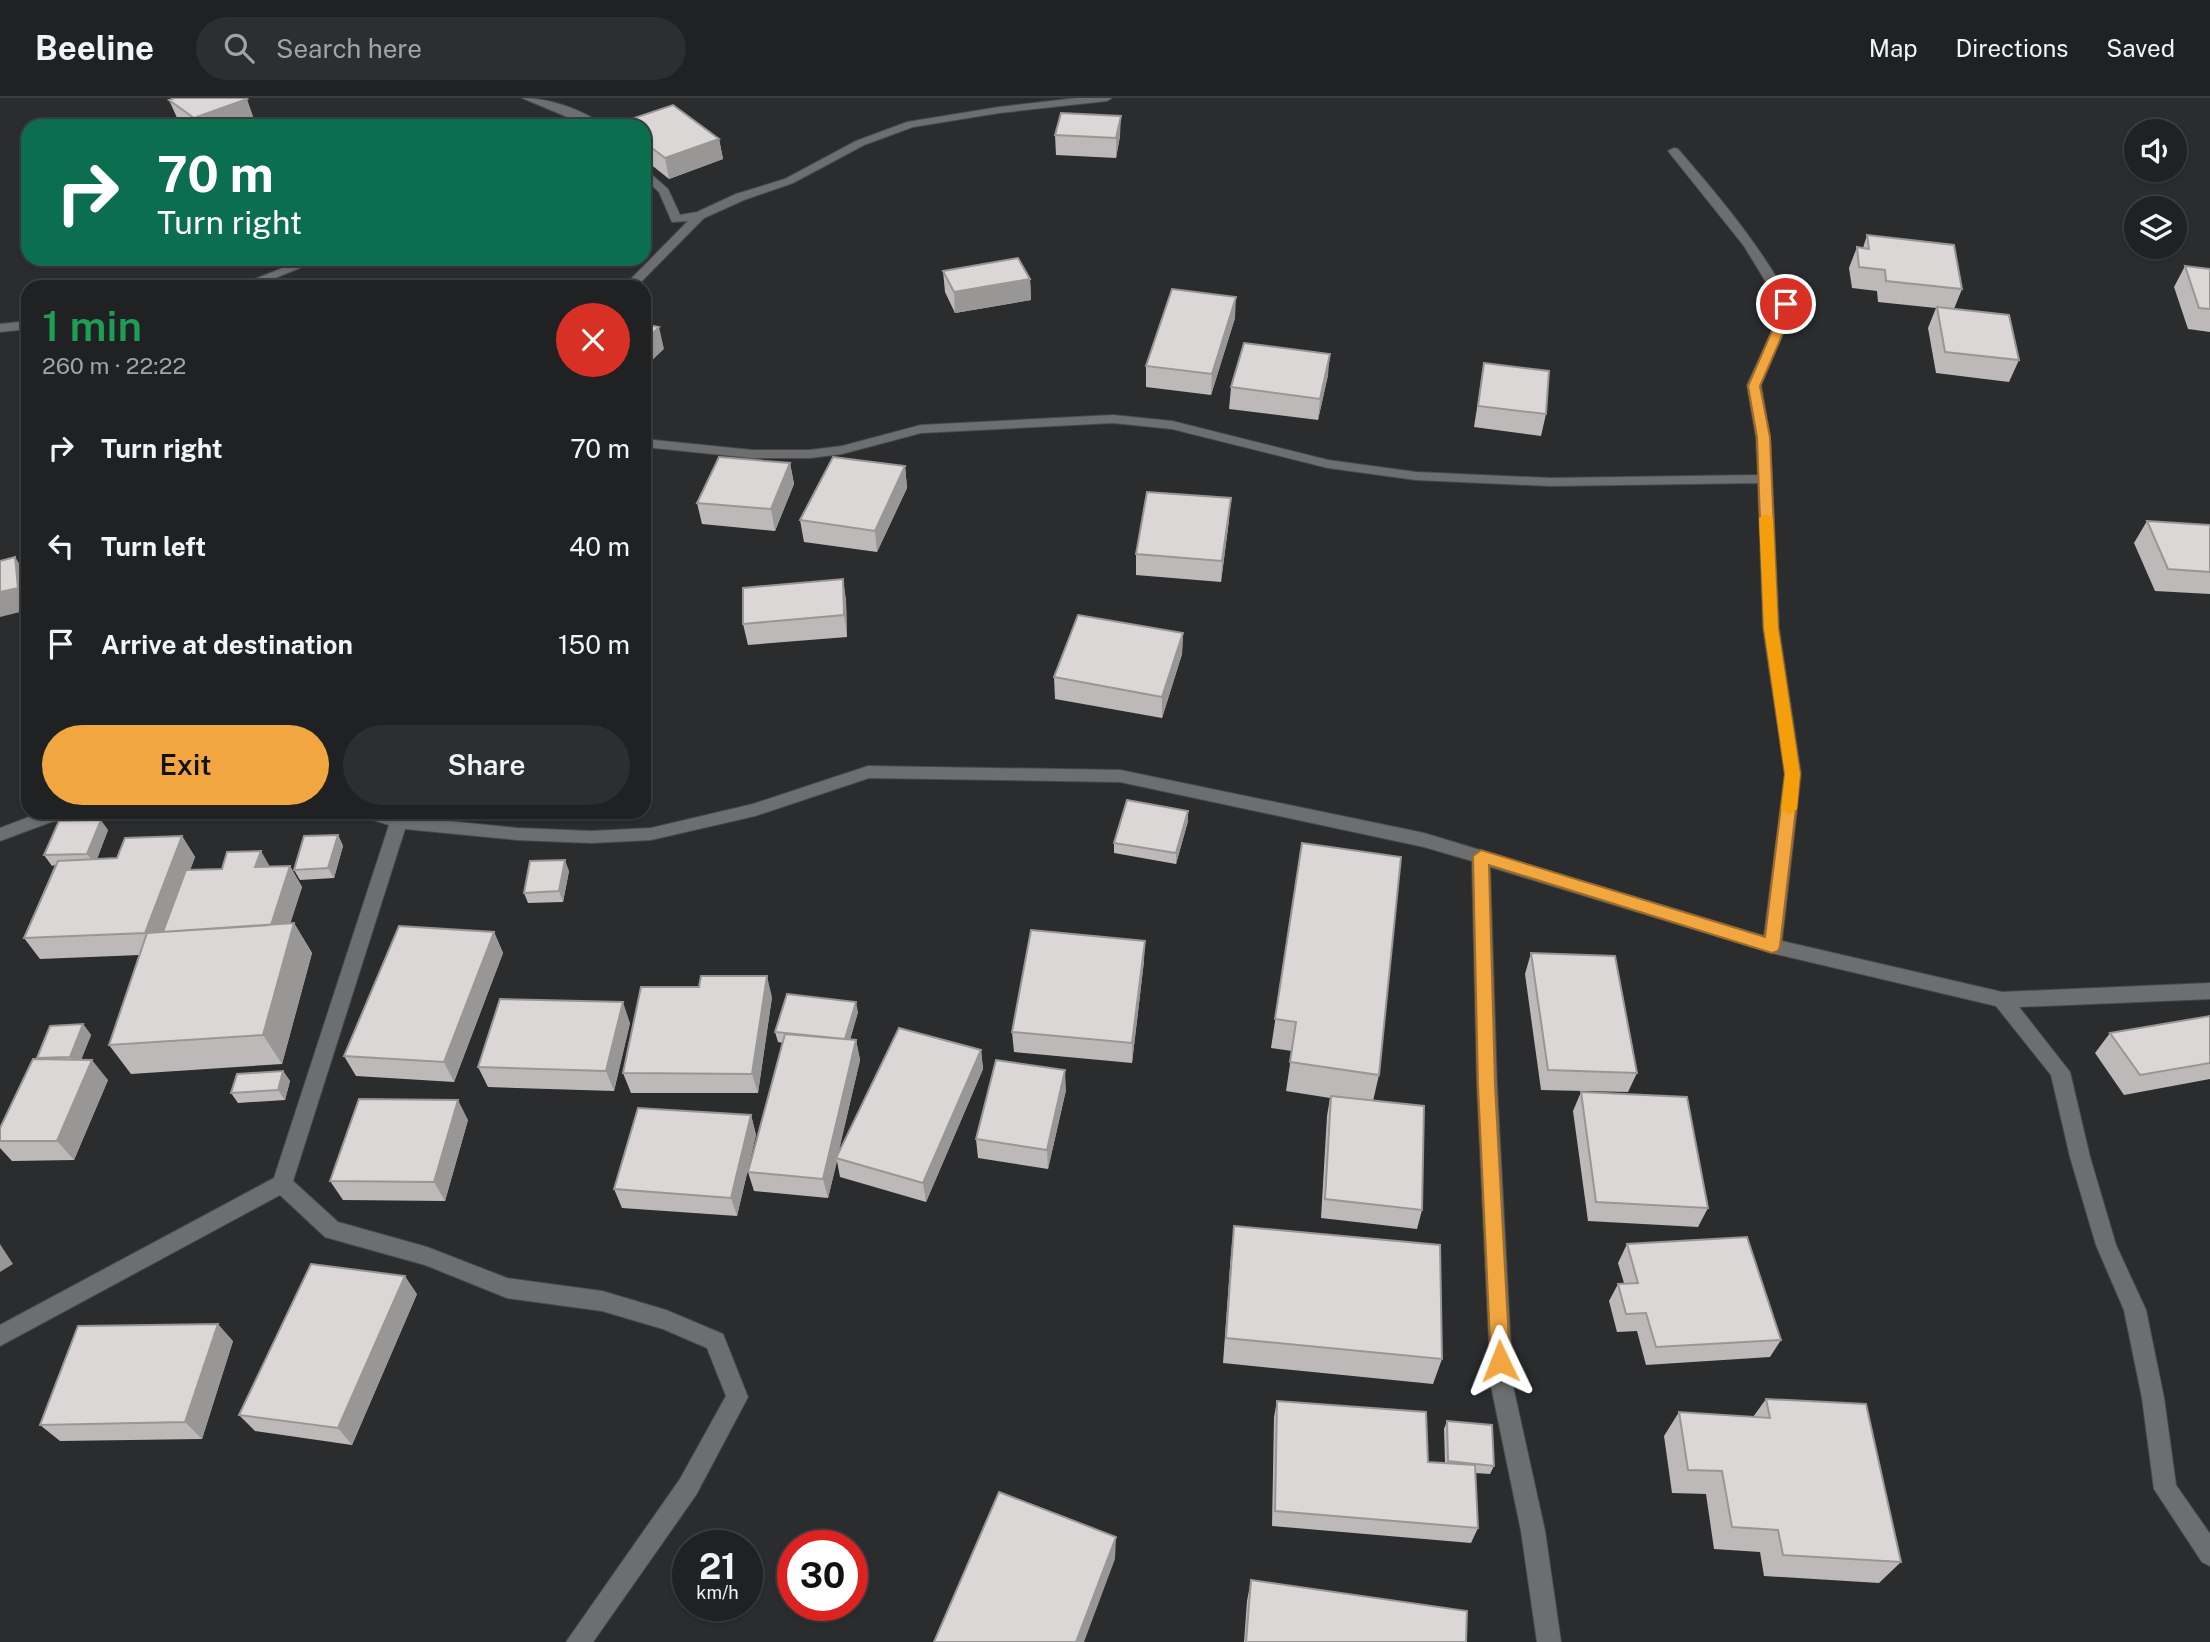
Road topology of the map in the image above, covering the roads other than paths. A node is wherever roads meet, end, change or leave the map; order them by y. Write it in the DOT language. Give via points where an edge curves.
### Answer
graph roads {
  1 [pos="527,98"];
  2 [pos="1107,98"];
  3 [pos="587,119"];
  4 [pos="1674,151"];
  5 [pos="651,178"];
  6 [pos="701,215"];
  7 [pos="651,265"];
  8 [pos="297,266"];
  9 [pos="650,266"];
  10 [pos="260,280"];
  11 [pos="636,280"];
  12 [pos="21,326"];
  13 [pos="0,328"];
  14 [pos="651,444"];
  15 [pos="1764,479"];
  16 [pos="41,819"];
  17 [pos="390,819"];
  18 [pos="400,822"];
  19 [pos="0,835"];
  20 [pos="1481,856"];
  21 [pos="1772,946"];
  22 [pos="2210,990"];
  23 [pos="2002,1000"];
  24 [pos="282,1184"];
  25 [pos="0,1336"];
  26 [pos="2210,1555"];
  27 [pos="578,1642"];
  28 [pos="1549,1642"];
  1 -- 3 [label="street"];
  2 -- 6 [label="street" via="911,124 860,143 789,181"];
  4 -- 15 [label="street" via="1742,234 1786,304 1754,386"];
  5 -- 6 [label="street" via="664,191 676,219"];
  6 -- 7 [label="street"];
  8 -- 10 [label="street"];
  9 -- 11 [label="street"];
  12 -- 13 [label="street"];
  14 -- 15 [label="street" via="752,454 810,454 921,429 1113,419 1172,425 1328,464 1416,477 1551,482"];
  15 -- 21 [label="street" via="1771,628 1793,774"];
  16 -- 19 [label="street"];
  17 -- 18 [label="street"];
  18 -- 20 [label="street" via="516,834 651,834 755,810 868,772 1120,776"];
  18 -- 24 [label="street"];
  20 -- 21 [label="street"];
  20 -- 28 [label="street" via="1502,1386 1533,1531"];
  21 -- 23 [label="street"];
  22 -- 23 [label="street"];
  23 -- 26 [label="street" via="2060,1072 2106,1245 2135,1310 2165,1489"];
  24 -- 25 [label="street"];
  24 -- 27 [label="street" via="332,1230 426,1256 507,1288 602,1301 715,1341 737,1397 688,1487"];
}
